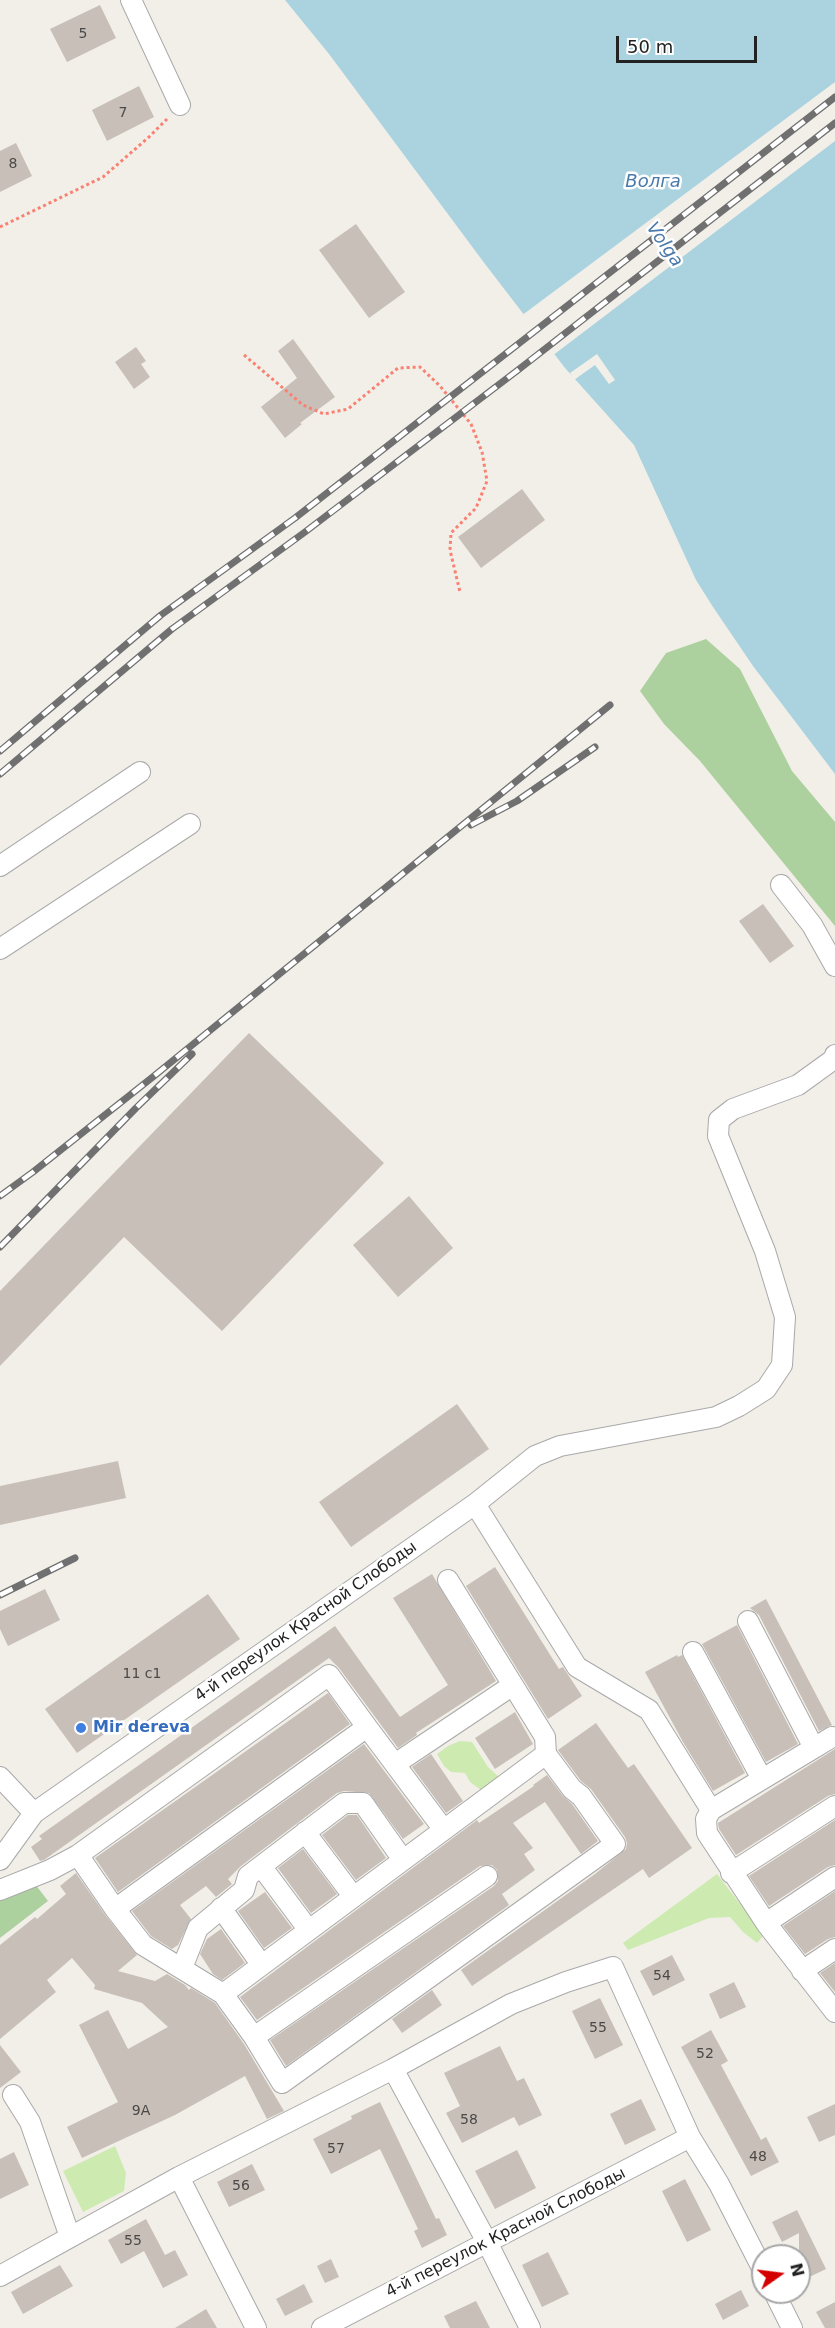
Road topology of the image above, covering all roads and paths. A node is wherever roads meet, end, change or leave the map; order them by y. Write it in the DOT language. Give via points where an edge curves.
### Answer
graph roads {
  1 [pos="131,0"];
  2 [pos="180,105"];
  3 [pos="0,227"];
  4 [pos="244,355"];
  5 [pos="460,592"];
  6 [pos="140,772"];
  7 [pos="190,825"];
  8 [pos="0,866"];
  9 [pos="781,885"];
  10 [pos="0,949"];
  11 [pos="835,966"];
  12 [pos="835,1055"];
  13 [pos="475,1504"];
  14 [pos="448,1580"];
  15 [pos="748,1621"];
  16 [pos="693,1652"];
  17 [pos="513,1686"];
  18 [pos="367,1727"];
  19 [pos="832,1737"];
  20 [pos="814,1748"];
  21 [pos="546,1754"];
  22 [pos="394,1764"];
  23 [pos="0,1777"];
  24 [pos="762,1779"];
  25 [pos="835,1806"];
  26 [pos="711,1810"];
  27 [pos="34,1813"];
  28 [pos="444,1830"];
  29 [pos="305,1832"];
  30 [pos="78,1855"];
  31 [pos="0,1860"];
  32 [pos="403,1860"];
  33 [pos="261,1866"];
  34 [pos="731,1873"];
  35 [pos="487,1876"];
  36 [pos="835,1877"];
  37 [pos="0,1890"];
  38 [pos="353,1896"];
  39 [pos="221,1908"];
  40 [pos="115,1910"];
  41 [pos="766,1923"];
  42 [pos="308,1929"];
  43 [pos="835,1949"];
  44 [pos="261,1964"];
  45 [pos="182,1968"];
  46 [pos="802,1971"];
  47 [pos="223,1994"];
  48 [pos="835,2012"];
  49 [pos="254,2037"];
  50 [pos="393,2069"];
  51 [pos="13,2095"];
  52 [pos="690,2137"];
  53 [pos="179,2177"];
  54 [pos="70,2237"];
  55 [pos="487,2242"];
  56 [pos="751,2247"];
  57 [pos="0,2276"];
  58 [pos="780,2304"];
  59 [pos="256,2328"];
  60 [pos="322,2328"];
  61 [pos="530,2328"];
  62 [pos="792,2328"];
  1 -- 2 [label="street"];
  2 -- 3 [label="path" via="103,177"];
  4 -- 5 [label="path" via="303,405 324,414 348,408 398,368 420,367 440,386 471,424 482,452 487,481 476,508 451,533 450,550"];
  6 -- 8 [label="street"];
  7 -- 10 [label="street"];
  9 -- 11 [label="street" via="812,925"];
  12 -- 13 [label="street, 4-й переулок Красной Слободы" via="798,1085 733,1109 719,1120 718,1136 765,1251 785,1317 782,1365 766,1389 716,1418 560,1446 535,1456"];
  13 -- 26 [label="street" via="577,1667 649,1710"];
  13 -- 27 [label="street, 4-й переулок Красной Слободы"];
  14 -- 17 [label="street"];
  15 -- 20 [label="street"];
  16 -- 24 [label="street"];
  17 -- 21 [label="street" via="545,1737"];
  17 -- 22 [label="street"];
  18 -- 22 [label="street"];
  18 -- 30 [label="street" via="329,1676"];
  18 -- 40 [label="street"];
  19 -- 20 [label="street"];
  20 -- 24 [label="street"];
  21 -- 28 [label="street"];
  21 -- 49 [label="street" via="615,1844 282,2083"];
  22 -- 28 [label="street"];
  23 -- 27 [label="street"];
  24 -- 26 [label="street"];
  25 -- 34 [label="street"];
  26 -- 34 [label="street" via="706,1833"];
  27 -- 31 [label="street, 4-й переулок Красной Слободы"];
  28 -- 32 [label="street"];
  29 -- 32 [label="street" via="344,1803 363,1803"];
  29 -- 33 [label="street"];
  29 -- 38 [label="street"];
  30 -- 37 [label="street"];
  30 -- 40 [label="street"];
  32 -- 38 [label="street"];
  33 -- 39 [label="street" via="248,1876 244,1890"];
  33 -- 42 [label="street"];
  34 -- 41 [label="street"];
  35 -- 49 [label="street"];
  36 -- 41 [label="street"];
  38 -- 42 [label="street"];
  39 -- 44 [label="street"];
  39 -- 45 [label="street" via="198,1928"];
  40 -- 45 [label="street" via="143,1945"];
  41 -- 46 [label="street"];
  42 -- 44 [label="street"];
  43 -- 46 [label="street"];
  44 -- 47 [label="street"];
  45 -- 47 [label="street"];
  46 -- 48 [label="street"];
  47 -- 49 [label="street"];
  50 -- 52 [label="street" via="511,2004 613,1967"];
  50 -- 53 [label="street"];
  50 -- 55 [label="street"];
  51 -- 54 [label="street" via="30,2122"];
  52 -- 55 [label="street, 4-й переулок Красной Слободы"];
  52 -- 56 [label="street"];
  53 -- 54 [label="street"];
  53 -- 59 [label="street"];
  54 -- 57 [label="street"];
  55 -- 60 [label="street, 4-й переулок Красной Слободы"];
  55 -- 61 [label="street"];
  58 -- 62 [label="street"];
}
